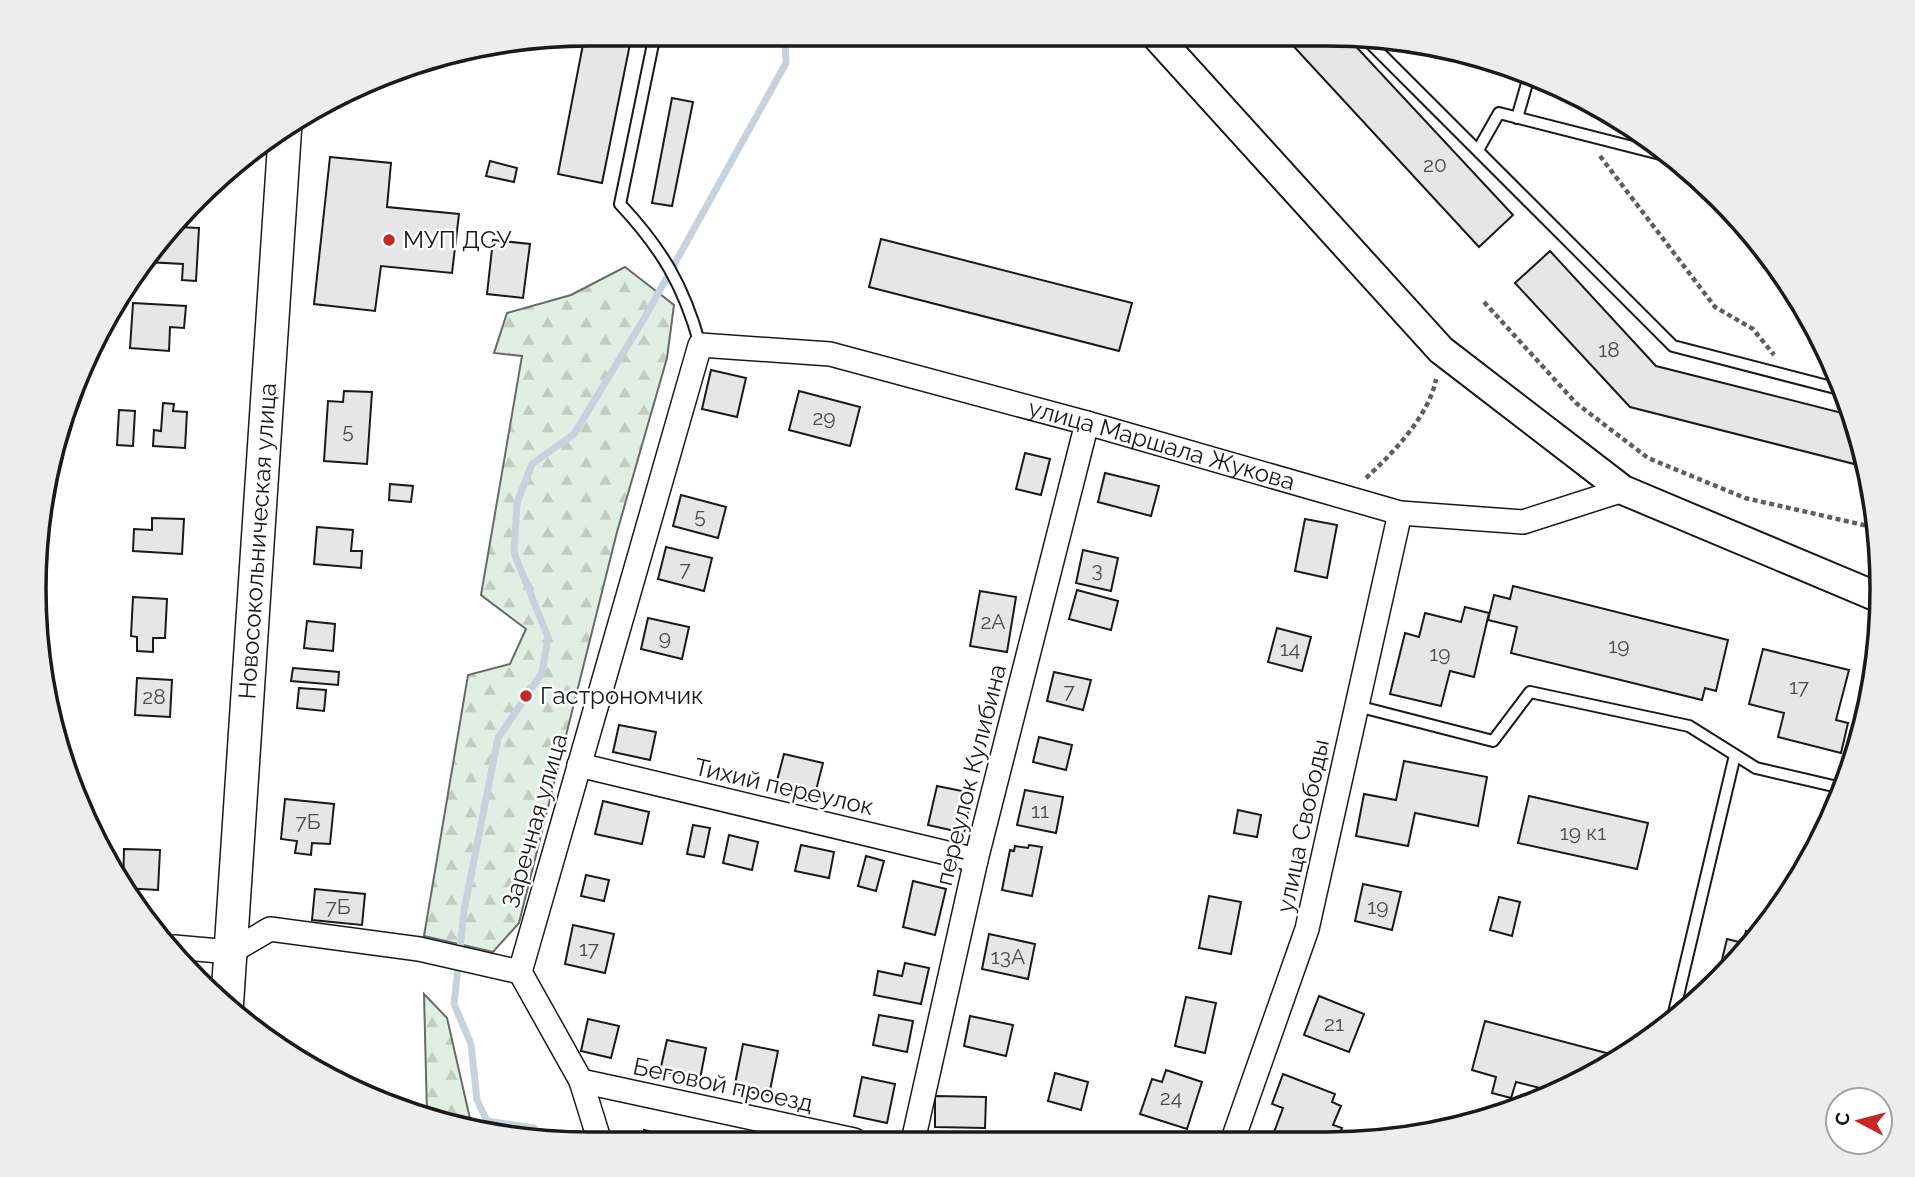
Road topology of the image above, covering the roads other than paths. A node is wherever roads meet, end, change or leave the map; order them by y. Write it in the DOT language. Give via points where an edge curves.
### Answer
graph roads {
  1 [pos="653,46"];
  2 [pos="1165,46"];
  3 [pos="1375,48"];
  4 [pos="1527,84"];
  5 [pos="1517,118"];
  6 [pos="284,139"];
  7 [pos="1478,150"];
  8 [pos="1649,152"];
  9 [pos="700,345"];
  10 [pos="1830,387"];
  11 [pos="1087,423"];
  12 [pos="1623,490"];
  13 [pos="1400,513"];
  14 [pos="1870,593"];
  15 [pos="1357,706"];
  16 [pos="1735,755"];
  17 [pos="579,765"];
  18 [pos="1832,786"];
  19 [pos="976,860"];
  20 [pos="181,948"];
  21 [pos="231,952"];
  22 [pos="520,972"];
  23 [pos="228,995"];
  24 [pos="1676,1004"];
  25 [pos="581,1081"];
  26 [pos="596,1132"];
  27 [pos="817,1132"];
  28 [pos="915,1132"];
  29 [pos="1236,1132"];
  1 -- 9 [label="lane" via="620,204 648,234 688,300"];
  2 -- 12 [label="street" via="1441,350"];
  3 -- 7 [label="lane"];
  4 -- 5 [label="lane"];
  5 -- 7 [label="lane" via="1499,113"];
  5 -- 8 [label="lane"];
  6 -- 21 [label="main road, Новосокольническая улица"];
  7 -- 10 [label="lane" via="1673,346"];
  9 -- 11 [label="street, улица Маршала Жукова" via="830,354"];
  9 -- 17 [label="street, Заречная улица"];
  11 -- 13 [label="street, улица Маршала Жукова"];
  11 -- 19 [label="street, переулок Кулибина"];
  12 -- 13 [label="street, улица Маршала Жукова" via="1522,522"];
  12 -- 14 [label="street"];
  13 -- 15 [label="street, улица Свободы"];
  15 -- 16 [label="lane" via="1493,741 1530,692 1689,726"];
  15 -- 29 [label="street, улица Свободы" via="1307,929"];
  16 -- 18 [label="lane" via="1756,768"];
  16 -- 24 [label="lane"];
  17 -- 19 [label="street, Тихий переулок"];
  17 -- 22 [label="street, Заречная улица"];
  19 -- 28 [label="street, переулок Кулибина"];
  20 -- 21 [label="street"];
  21 -- 22 [label="street" via="270,929 442,954"];
  21 -- 23 [label="main road, Новосокольническая улица"];
  22 -- 25 [label="street"];
  25 -- 26 [label="street"];
  25 -- 27 [label="street, Беговой проезд"];
}
